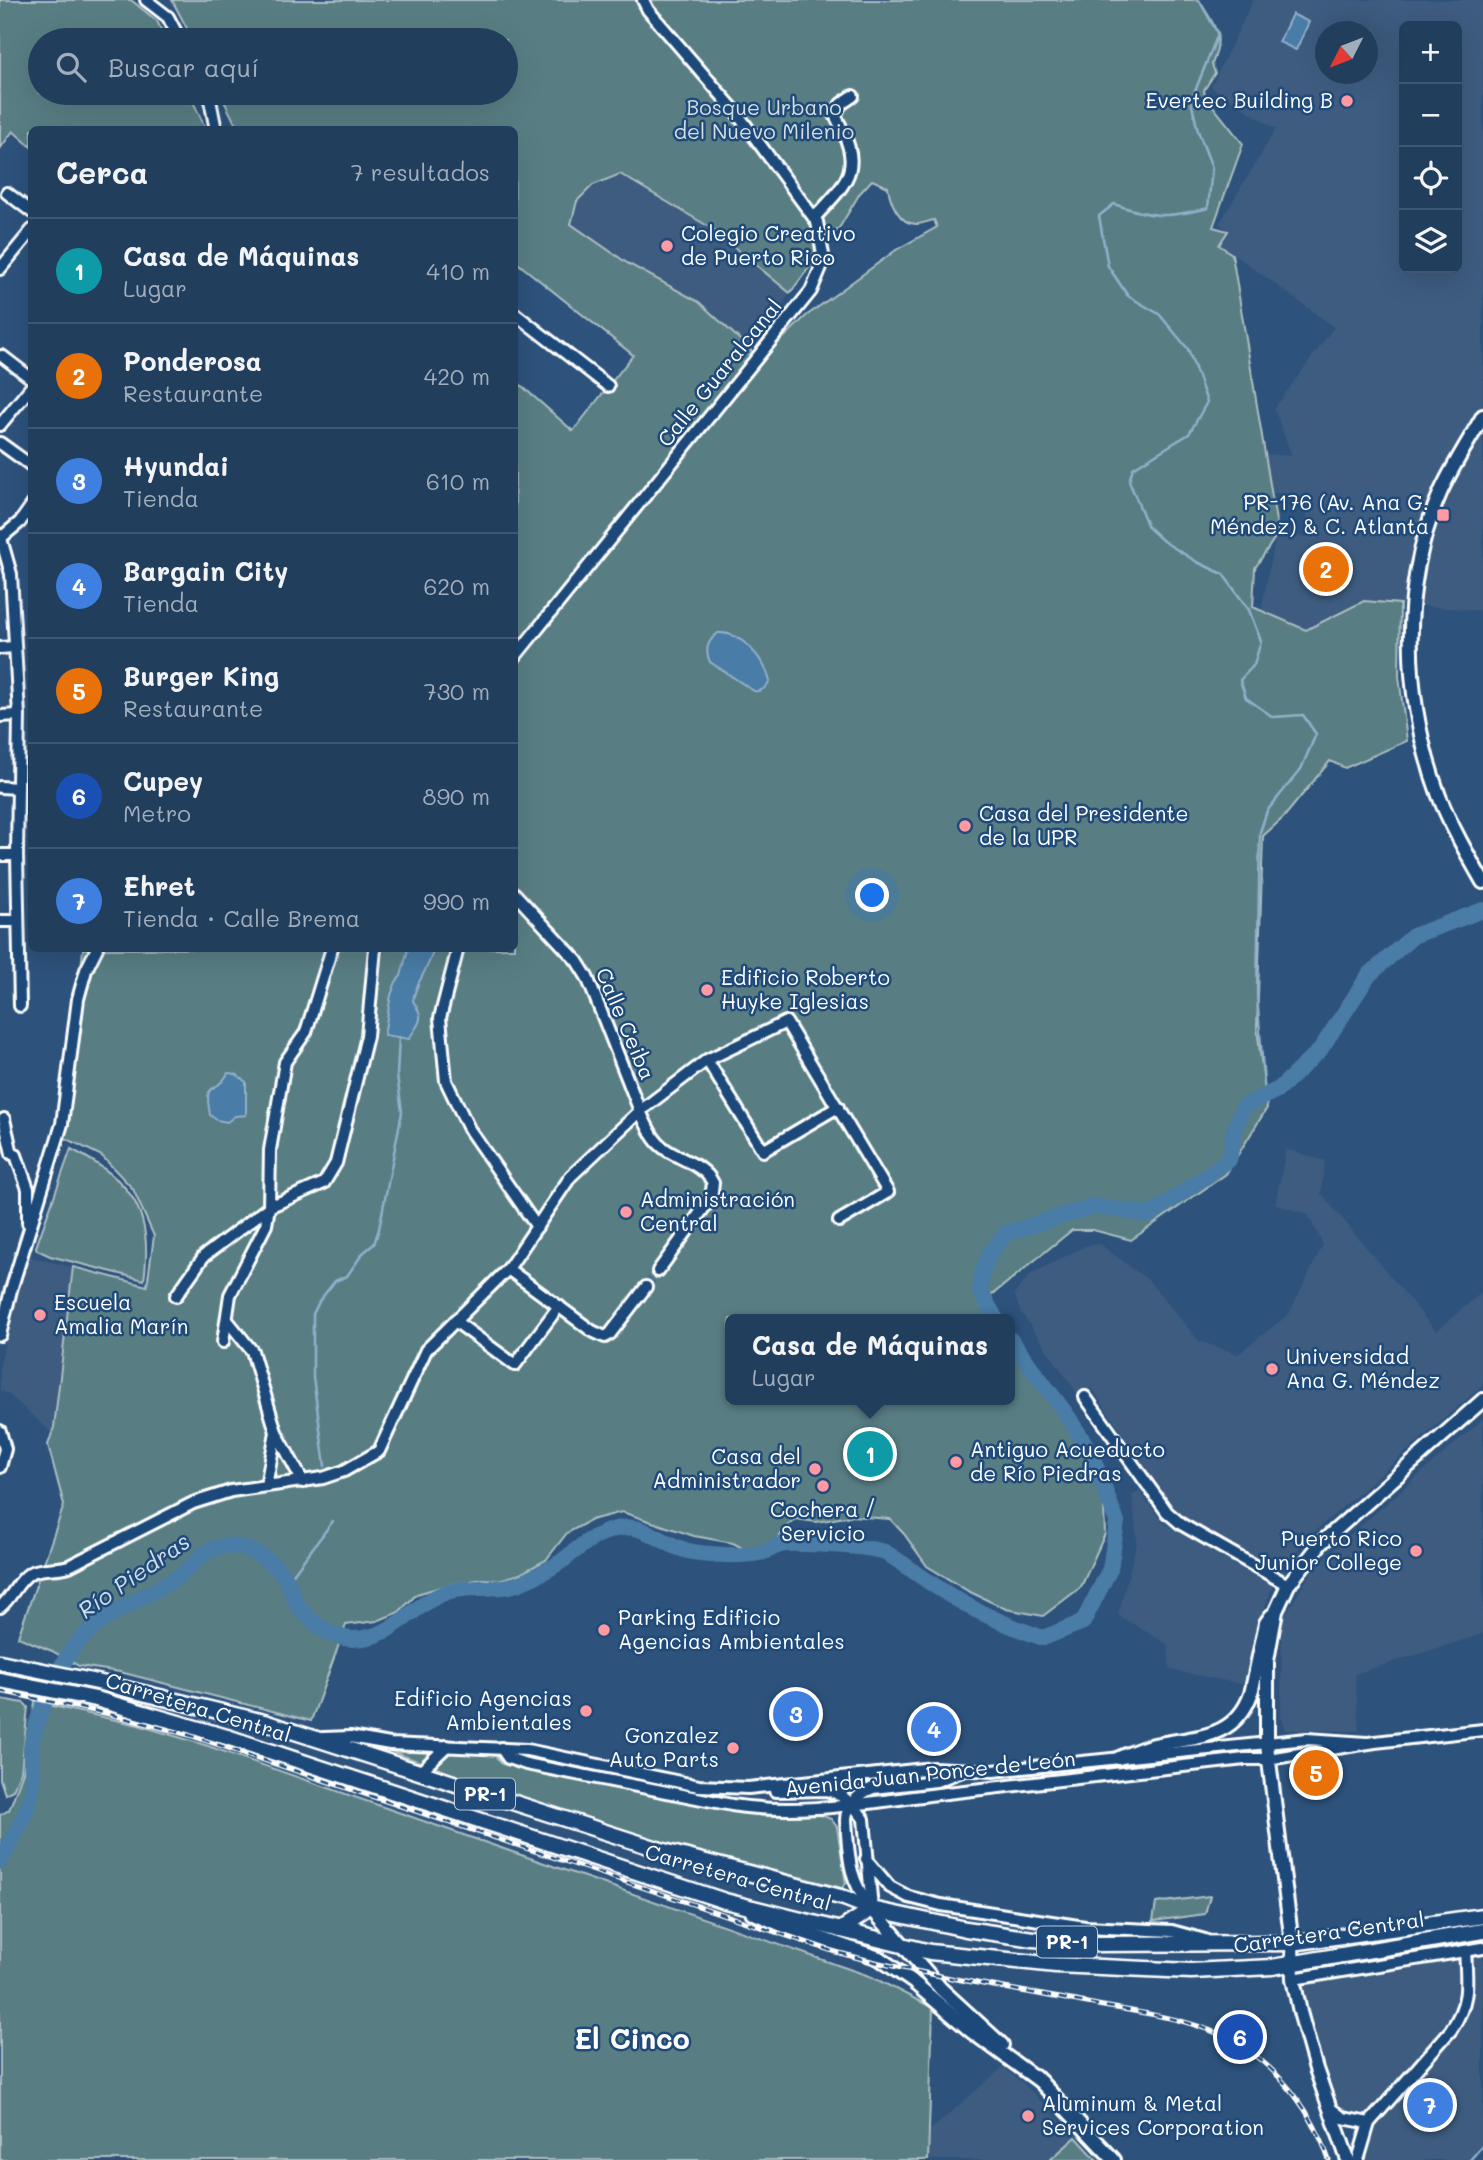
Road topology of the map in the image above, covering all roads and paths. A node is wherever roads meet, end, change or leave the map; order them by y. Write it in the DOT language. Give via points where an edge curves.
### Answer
graph roads {
  1 [pos="146,0"];
  2 [pos="643,0"];
  3 [pos="174,28"];
  4 [pos="853,96"];
  5 [pos="211,105"];
  6 [pos="215,126"];
  7 [pos="7,193"];
  8 [pos="28,209"];
  9 [pos="814,218"];
  10 [pos="28,235"];
  11 [pos="0,269"];
  12 [pos="518,316"];
  13 [pos="2,356"];
  14 [pos="28,376"];
  15 [pos="608,386"];
  16 [pos="28,391"];
  17 [pos="1483,416"];
  18 [pos="0,425"];
  19 [pos="0,443"];
  20 [pos="28,463"];
  21 [pos="28,511"];
  22 [pos="1,536"];
  23 [pos="6,575"];
  24 [pos="15,648"];
  25 [pos="0,649"];
  26 [pos="518,653"];
  27 [pos="19,715"];
  28 [pos="0,716"];
  29 [pos="0,788"];
  30 [pos="18,788"];
  31 [pos="0,855"];
  32 [pos="17,855"];
  33 [pos="1480,876"];
  34 [pos="518,897"];
  35 [pos="0,921"];
  36 [pos="18,921"];
  37 [pos="95,952"];
  38 [pos="331,952"];
  39 [pos="375,952"];
  40 [pos="457,952"];
  41 [pos="20,1006"];
  42 [pos="707,1060"];
  43 [pos="838,1107"];
  44 [pos="640,1111"];
  45 [pos="4,1119"];
  46 [pos="269,1207"];
  47 [pos="839,1221"];
  48 [pos="537,1227"];
  49 [pos="28,1233"];
  50 [pos="508,1269"];
  51 [pos="658,1271"];
  52 [pos="646,1287"];
  53 [pos="5,1290"];
  54 [pos="176,1296"];
  55 [pos="559,1306"];
  56 [pos="227,1320"];
  57 [pos="455,1321"];
  58 [pos="0,1335"];
  59 [pos="223,1342"];
  60 [pos="1085,1397"];
  61 [pos="1483,1400"];
  62 [pos="0,1431"];
  63 [pos="276,1432"];
  64 [pos="0,1466"];
  65 [pos="303,1482"];
  66 [pos="265,1486"];
  67 [pos="1288,1585"];
  68 [pos="0,1607"];
  69 [pos="1276,1611"];
  70 [pos="2,1663"];
  71 [pos="1,1680"];
  72 [pos="1483,1730"];
  73 [pos="317,1738"];
  74 [pos="1367,1743"];
  75 [pos="447,1745"];
  76 [pos="1267,1745"];
  77 [pos="501,1748"];
  78 [pos="1119,1758"];
  79 [pos="1245,1759"];
  80 [pos="1268,1759"];
  81 [pos="968,1769"];
  82 [pos="421,1771"];
  83 [pos="748,1788"];
  84 [pos="852,1804"];
  85 [pos="866,1860"];
  86 [pos="725,1901"];
  87 [pos="872,1909"];
  88 [pos="1483,1916"];
  89 [pos="841,1930"];
  90 [pos="1483,1931"];
  91 [pos="1292,1943"];
  92 [pos="1218,1944"];
  93 [pos="904,1946"];
  94 [pos="1483,1948"];
  95 [pos="1465,1951"];
  96 [pos="1292,1963"];
  97 [pos="1293,1979"];
  98 [pos="1041,2082"];
  99 [pos="1330,2108"];
  100 [pos="1369,2123"];
  101 [pos="1114,2160"];
  102 [pos="1348,2160"];
  103 [pos="1358,2160"];
  1 -- 3 [label="street" via="168,17"];
  2 -- 9 [label="street, Calle Guaralcanal" via="736,112"];
  4 -- 9 [label="street" via="835,115 847,137 850,171 842,188"];
  5 -- 6 [label="street"];
  7 -- 8 [label="street"];
  9 -- 26 [label="street, Calle Guaralcanal" via="824,260 811,291"];
  10 -- 11 [label="street"];
  12 -- 15 [label="street"];
  13 -- 14 [label="street"];
  16 -- 18 [label="street"];
  17 -- 33 [label="main road" via="1441,490 1419,556 1411,611 1413,685 1423,744 1440,798"];
  19 -- 20 [label="street"];
  21 -- 22 [label="street"];
  22 -- 23 [label="street"];
  23 -- 24 [label="street"];
  24 -- 25 [label="street"];
  24 -- 27 [label="street"];
  27 -- 28 [label="street"];
  27 -- 30 [label="street"];
  29 -- 30 [label="street"];
  30 -- 32 [label="street"];
  31 -- 32 [label="street"];
  32 -- 36 [label="street"];
  34 -- 44 [label="street, Calle Ceiba" via="587,977"];
  35 -- 36 [label="street"];
  36 -- 41 [label="street"];
  37 -- 49 [label="street" via="78,999 62,1124"];
  38 -- 46 [label="street" via="306,1032 285,1062 270,1150"];
  39 -- 46 [label="street" via="367,1036 336,1163 324,1182"];
  40 -- 48 [label="street" via="440,1018 446,1081 469,1129"];
  42 -- 43 [label="street" via="786,1022"];
  42 -- 43 [label="street" via="763,1151"];
  42 -- 44 [label="street"];
  43 -- 47 [label="street" via="888,1192"];
  44 -- 48 [label="street" via="571,1176"];
  44 -- 51 [label="street, Calle Ceiba" via="657,1142 699,1166 713,1183 710,1198"];
  45 -- 49 [label="street" via="12,1154 28,1189"];
  46 -- 54 [label="street" via="204,1256"];
  46 -- 56 [label="street" via="266,1225 230,1295"];
  48 -- 50 [label="street"];
  49 -- 53 [label="street"];
  50 -- 55 [label="street"];
  50 -- 57 [label="street"];
  52 -- 55 [label="street" via="604,1337"];
  53 -- 58 [label="street"];
  55 -- 57 [label="street" via="515,1365"];
  56 -- 59 [label="street"];
  56 -- 63 [label="street" via="252,1351"];
  57 -- 65 [label="street" via="426,1350 379,1451 344,1471"];
  60 -- 67 [label="street" via="1167,1512"];
  61 -- 67 [label="main road" via="1321,1543"];
  62 -- 64 [label="street" via="5,1449"];
  63 -- 65 [label="street"];
  63 -- 66 [label="street"];
  65 -- 66 [label="street"];
  66 -- 68 [label="street" via="193,1503 69,1566 35,1572 25,1577"];
  67 -- 69 [label="main road"];
  69 -- 76 [label="main road" via="1267,1661"];
  69 -- 78 [label="main road" via="1266,1623 1251,1694 1237,1720 1202,1737 1148,1747"];
  70 -- 73 [label="highway, Carretera Central / PR-1" via="97,1682"];
  71 -- 86 [label="highway, Carretera Central / PR-1" via="96,1699 226,1737"];
  72 -- 74 [label="street, Avenida Juan Ponce de León"];
  73 -- 75 [label="street, Avenida Juan Ponce de León"];
  73 -- 82 [label="highway, Carretera Central / PR-1"];
  74 -- 76 [label="street, Avenida Juan Ponce de León" via="1307,1740"];
  74 -- 80 [label="street, Avenida Juan Ponce de León"];
  75 -- 77 [label="street, Avenida Juan Ponce de León"];
  75 -- 82 [label="street"];
  76 -- 78 [label="street, Avenida Juan Ponce de León"];
  76 -- 79 [label="street, Avenida Juan Ponce de León"];
  76 -- 80 [label="main road"];
  77 -- 83 [label="street, Avenida Juan Ponce de León" via="699,1786"];
  77 -- 84 [label="street, Avenida Juan Ponce de León" via="508,1758 526,1764 749,1807 801,1809"];
  78 -- 81 [label="street, Avenida Juan Ponce de León" via="993,1771"];
  79 -- 80 [label="street, Avenida Juan Ponce de León"];
  79 -- 84 [label="street, Avenida Juan Ponce de León"];
  80 -- 91 [label="main road"];
  81 -- 83 [label="street, Avenida Juan Ponce de León" via="933,1768"];
  81 -- 84 [label="street" via="936,1781 873,1788"];
  82 -- 87 [label="highway, Carretera Central / PR-1" via="664,1851"];
  83 -- 84 [label="street" via="834,1791"];
  84 -- 85 [label="street" via="863,1819"];
  84 -- 87 [label="street" via="846,1813 851,1872"];
  85 -- 87 [label="street"];
  85 -- 92 [label="street" via="890,1887 941,1905 1084,1927 1172,1931"];
  86 -- 89 [label="highway, Carretera Central / PR-1"];
  86 -- 98 [label="main road" via="879,1958"];
  87 -- 89 [label="highway"];
  87 -- 92 [label="highway, Carretera Central / PR-1" via="1033,1939"];
  87 -- 93 [label="main road"];
  88 -- 91 [label="highway, Carretera Central / PR-1"];
  89 -- 93 [label="highway, Carretera Central / PR-1"];
  90 -- 96 [label="highway, Carretera Central / PR-1"];
  91 -- 92 [label="highway, Carretera Central / PR-1"];
  91 -- 96 [label="main road"];
  93 -- 96 [label="highway, Carretera Central / PR-1" via="1131,1970 1191,1971"];
  93 -- 98 [label="main road" via="941,1989"];
  94 -- 95 [label="street"];
  95 -- 97 [label="street"];
  95 -- 100 [label="street" via="1467,1987 1460,2015"];
  96 -- 97 [label="main road"];
  97 -- 99 [label="main road"];
  98 -- 101 [label="main road"];
  99 -- 100 [label="street" via="1343,2119"];
  99 -- 102 [label="main road"];
  100 -- 103 [label="street"];
}
